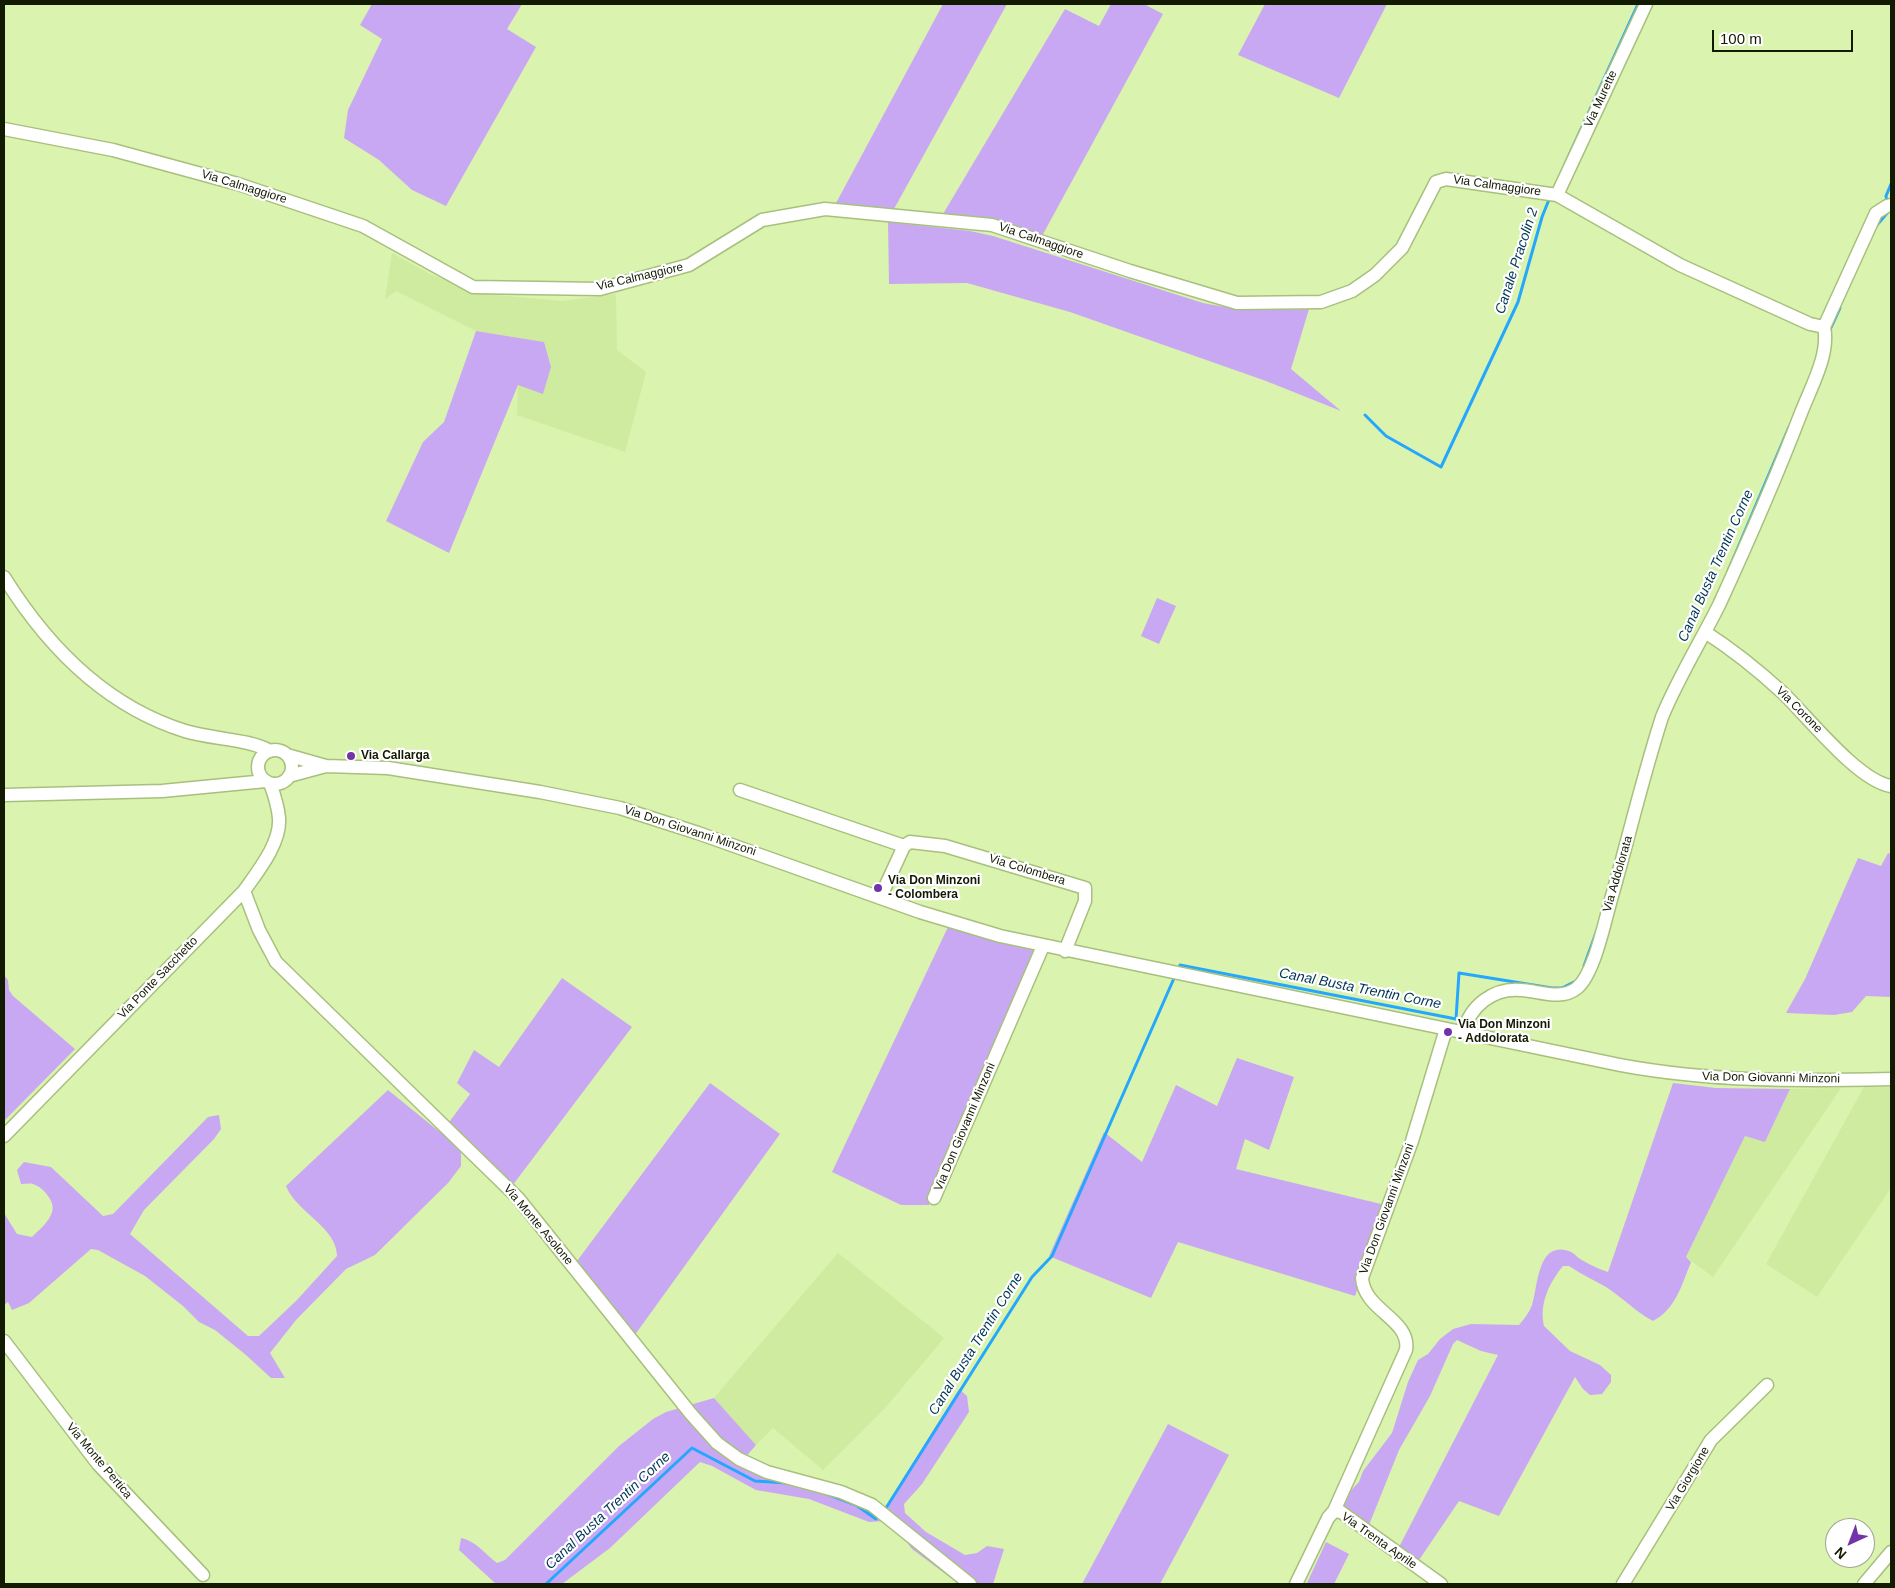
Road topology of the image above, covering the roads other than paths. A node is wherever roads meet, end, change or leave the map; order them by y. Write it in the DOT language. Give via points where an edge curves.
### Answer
graph roads {
  1 [pos="1646,4"];
  2 [pos="4,129"];
  3 [pos="1557,195"];
  4 [pos="1891,205"];
  5 [pos="1824,327"];
  6 [pos="4,577"];
  7 [pos="1705,632"];
  8 [pos="237,742"];
  9 [pos="270,751"];
  10 [pos="287,755"];
  11 [pos="259,765"];
  12 [pos="326,766"];
  13 [pos="289,776"];
  14 [pos="271,782"];
  15 [pos="244,783"];
  16 [pos="1891,786"];
  17 [pos="740,790"];
  18 [pos="4,795"];
  19 [pos="904,846"];
  20 [pos="244,891"];
  21 [pos="880,898"];
  22 [pos="1043,946"];
  23 [pos="1065,950"];
  24 [pos="1446,1029"];
  25 [pos="1463,1033"];
  26 [pos="1891,1079"];
  27 [pos="4,1136"];
  28 [pos="934,1198"];
  29 [pos="4,1341"];
  30 [pos="1768,1385"];
  31 [pos="1334,1512"];
  32 [pos="1891,1552"];
  33 [pos="203,1575"];
  34 [pos="970,1584"];
  35 [pos="1296,1584"];
  36 [pos="1441,1584"];
  37 [pos="1624,1584"];
  38 [pos="1864,1584"];
  1 -- 3 [label="street, Via Murette"];
  2 -- 3 [label="street, Via Calmaggiore" via="113,150 265,193 363,226 473,287 600,289 689,266 762,220 825,209 992,225 1236,303 1321,302 1352,291 1375,275 1402,248 1436,182 1446,179"];
  3 -- 5 [label="street, Via Calmaggiore" via="1680,265 1810,324"];
  4 -- 5 [label="street" via="1876,213"];
  5 -- 7 [label="street, Via Addolorata" via="1827,340 1822,357 1781,464"];
  6 -- 8 [label="street" via="48,640 100,687 164,724 206,737"];
  7 -- 16 [label="street, Via Corone" via="1766,677 1871,778"];
  7 -- 25 [label="street, Via Addolorata" via="1675,685 1662,717 1602,934 1585,976 1577,988 1562,995 1521,990 1488,997 1472,1012"];
  8 -- 9 [label="street" via="262,746"];
  8 -- 11 [label="street"];
  9 -- 10 [label="street" via="282,751"];
  9 -- 11 [label="street"];
  10 -- 12 [label="street"];
  10 -- 13 [label="street" via="292,765"];
  11 -- 14 [label="street"];
  11 -- 15 [label="street"];
  12 -- 13 [label="street"];
  12 -- 21 [label="street, Via Don Giovanni Minzoni" via="388,768 596,802 698,833"];
  13 -- 14 [label="street"];
  14 -- 15 [label="street"];
  14 -- 20 [label="street, Via Ponte Sacchetto" via="279,817 278,832"];
  15 -- 18 [label="street" via="162,791"];
  17 -- 19 [label="street, Via Colombera"];
  19 -- 21 [label="street"];
  19 -- 23 [label="street, Via Colombera" via="910,842 945,846 1085,888 1085,901"];
  20 -- 27 [label="street, Via Ponte Sacchetto"];
  20 -- 34 [label="street, Via Monte Asolone" via="276,962 518,1198 717,1443 754,1467 841,1492 872,1506"];
  21 -- 22 [label="street, Via Don Giovanni Minzoni" via="960,925"];
  22 -- 23 [label="street, Via Don Giovanni Minzoni"];
  22 -- 28 [label="street, Via Don Giovanni Minzoni"];
  23 -- 24 [label="street, Via Don Giovanni Minzoni"];
  24 -- 25 [label="street, Via Don Giovanni Minzoni"];
  24 -- 31 [label="street, Via Don Giovanni Minzoni" via="1412,1141 1362,1278 1368,1298 1404,1331 1406,1350"];
  25 -- 26 [label="street, Via Don Giovanni Minzoni" via="1652,1071 1708,1078"];
  29 -- 33 [label="street, Via Monte Pertica" via="98,1464"];
  30 -- 37 [label="street, Via Giorgione" via="1711,1440"];
  31 -- 35 [label="street, Via Trenta Aprile" via="1328,1518"];
  31 -- 36 [label="street, Via Trenta Aprile" via="1340,1512"];
  32 -- 38 [label="street"];
}
